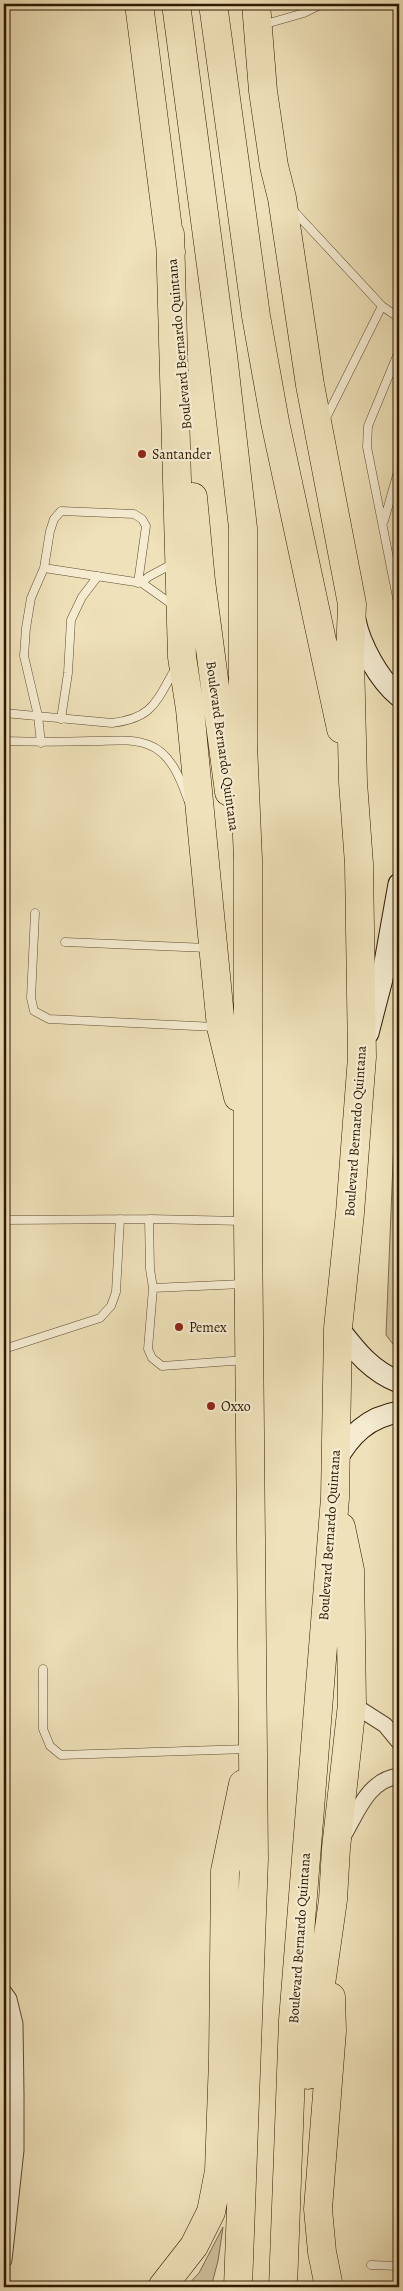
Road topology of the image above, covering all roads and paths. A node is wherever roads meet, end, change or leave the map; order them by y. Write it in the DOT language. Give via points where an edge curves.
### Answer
graph roads {
  1 [pos="139,4"];
  2 [pos="176,4"];
  3 [pos="213,4"];
  4 [pos="322,4"];
  5 [pos="257,15"];
  6 [pos="282,198"];
  7 [pos="170,234"];
  8 [pos="382,306"];
  9 [pos="399,318"];
  10 [pos="399,351"];
  11 [pos="318,432"];
  12 [pos="399,468"];
  13 [pos="383,523"];
  14 [pos="178,561"];
  15 [pos="44,568"];
  16 [pos="98,576"];
  17 [pos="140,583"];
  18 [pos="352,604"];
  19 [pos="399,608"];
  20 [pos="180,610"];
  21 [pos="182,657"];
  22 [pos="399,696"];
  23 [pos="4,713"];
  24 [pos="38,716"];
  25 [pos="62,719"];
  26 [pos="4,741"];
  27 [pos="41,743"];
  28 [pos="352,782"];
  29 [pos="189,807"];
  30 [pos="192,815"];
  31 [pos="204,859"];
  32 [pos="399,884"];
  33 [pos="247,891"];
  34 [pos="35,913"];
  35 [pos="65,942"];
  36 [pos="212,949"];
  37 [pos="221,1027"];
  38 [pos="362,1057"];
  39 [pos="249,1144"];
  40 [pos="120,1219"];
  41 [pos="149,1219"];
  42 [pos="4,1220"];
  43 [pos="248,1221"];
  44 [pos="250,1284"];
  45 [pos="153,1288"];
  46 [pos="338,1328"];
  47 [pos="4,1349"];
  48 [pos="250,1359"];
  49 [pos="399,1382"];
  50 [pos="399,1412"];
  51 [pos="335,1462"];
  52 [pos="335,1498"];
  53 [pos="43,1669"];
  54 [pos="352,1704"];
  55 [pos="399,1742"];
  56 [pos="253,1748"];
  57 [pos="399,1776"];
  58 [pos="336,1848"];
  59 [pos="327,1953"];
  60 [pos="4,1992"];
  61 [pos="241,2200"];
  62 [pos="284,2230"];
  63 [pos="4,2260"];
  64 [pos="371,2265"];
  65 [pos="399,2266"];
  66 [pos="162,2287"];
  67 [pos="220,2287"];
  68 [pos="238,2287"];
  69 [pos="284,2287"];
  70 [pos="329,2287"];
  1 -- 7 [label="highway, Boulevard Bernardo Quintana"];
  2 -- 33 [label="highway, Boulevard Bernardo Quintana" via="223,355 242,528"];
  3 -- 28 [label="highway, Boulevard Bernardo Quintana" via="256,316 275,422"];
  4 -- 5 [label="lane" via="304,13"];
  5 -- 6 [label="highway, Boulevard Bernardo Quintana" via="262,91"];
  6 -- 8 [label="lane"];
  6 -- 11 [label="highway, Boulevard Bernardo Quintana"];
  7 -- 14 [label="highway"];
  7 -- 33 [label="highway, Boulevard Bernardo Quintana" via="201,581 233,820"];
  8 -- 9 [label="lane"];
  8 -- 11 [label="lane"];
  10 -- 13 [label="lane" via="368,426 371,474"];
  11 -- 18 [label="highway, Boulevard Bernardo Quintana"];
  12 -- 13 [label="lane"];
  13 -- 19 [label="lane"];
  14 -- 17 [label="lane"];
  14 -- 20 [label="highway"];
  15 -- 16 [label="lane"];
  15 -- 17 [label="lane" via="54,519 60,511 134,514 146,526"];
  15 -- 24 [label="lane" via="31,598 24,656"];
  16 -- 17 [label="lane"];
  16 -- 25 [label="lane" via="82,597 71,620"];
  17 -- 20 [label="lane"];
  18 -- 22 [label="street" via="362,644 387,684"];
  18 -- 28 [label="highway, Boulevard Bernardo Quintana"];
  20 -- 21 [label="highway"];
  21 -- 25 [label="lane" via="160,696 141,717 112,723"];
  21 -- 31 [label="highway"];
  23 -- 24 [label="lane"];
  24 -- 25 [label="lane"];
  24 -- 27 [label="lane"];
  26 -- 27 [label="lane"];
  27 -- 29 [label="lane" via="131,741 151,745 178,773"];
  28 -- 38 [label="highway, Boulevard Bernardo Quintana" via="359,864"];
  30 -- 31 [label="lane"];
  31 -- 36 [label="highway"];
  32 -- 38 [label="street" via="382,979"];
  33 -- 39 [label="highway, Boulevard Bernardo Quintana"];
  34 -- 37 [label="lane" via="31,998 34,1011 48,1020"];
  35 -- 36 [label="lane"];
  36 -- 37 [label="highway"];
  37 -- 39 [label="highway"];
  38 -- 46 [label="highway, Boulevard Bernardo Quintana"];
  39 -- 43 [label="highway, Boulevard Bernardo Quintana"];
  40 -- 41 [label="lane"];
  40 -- 42 [label="lane"];
  40 -- 47 [label="lane" via="116,1292 100,1318"];
  41 -- 43 [label="lane"];
  41 -- 45 [label="lane"];
  43 -- 44 [label="highway, Boulevard Bernardo Quintana"];
  44 -- 45 [label="lane"];
  44 -- 48 [label="highway, Boulevard Bernardo Quintana"];
  45 -- 48 [label="lane" via="148,1349 152,1358 162,1366"];
  46 -- 49 [label="street" via="366,1362"];
  46 -- 51 [label="highway, Boulevard Bernardo Quintana"];
  48 -- 56 [label="highway, Boulevard Bernardo Quintana"];
  50 -- 51 [label="street" via="365,1425 344,1445"];
  51 -- 52 [label="highway, Boulevard Bernardo Quintana"];
  52 -- 54 [label="highway" via="350,1570"];
  52 -- 62 [label="highway, Boulevard Bernardo Quintana" via="293,2020"];
  53 -- 56 [label="lane" via="43,1729 50,1746 61,1755"];
  54 -- 55 [label="street" via="385,1725"];
  54 -- 58 [label="highway"];
  56 -- 61 [label="highway, Boulevard Bernardo Quintana" via="254,1858"];
  56 -- 66 [label="highway" via="225,1871 218,2171 211,2212 194,2246"];
  57 -- 58 [label="street" via="375,1786 365,1797"];
  58 -- 59 [label="highway"];
  59 -- 62 [label="highway" via="309,2055 299,2168"];
  59 -- 70 [label="highway" via="332,2031 318,2209"];
  60 -- 63 [label="street" via="15,2024 16,2094 16,2150"];
  61 -- 67 [label="highway"];
  61 -- 68 [label="highway, Boulevard Bernardo Quintana"];
  62 -- 69 [label="highway, Boulevard Bernardo Quintana"];
  64 -- 65 [label="lane"];
}
